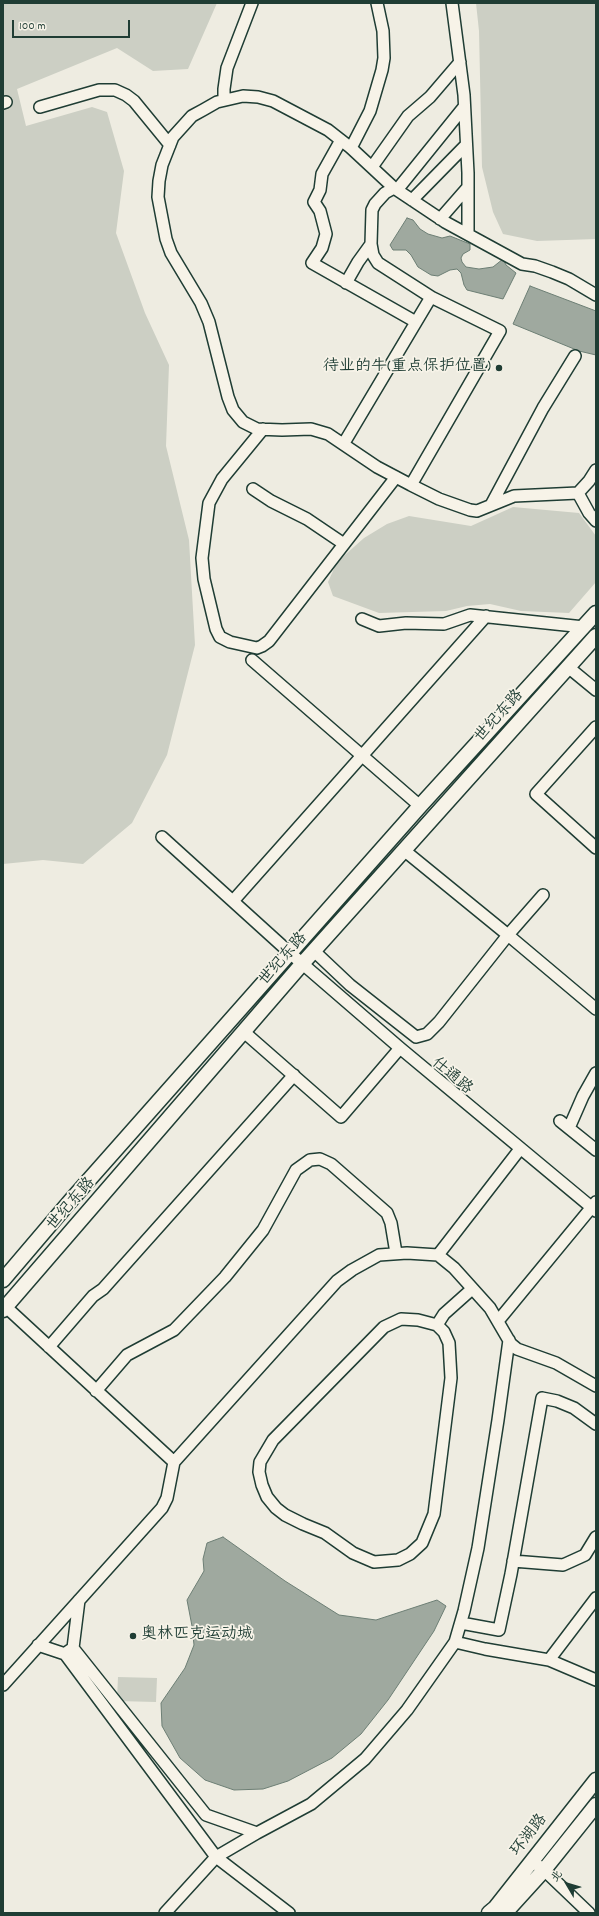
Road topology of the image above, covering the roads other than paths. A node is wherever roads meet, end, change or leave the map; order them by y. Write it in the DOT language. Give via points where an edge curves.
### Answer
graph roads {
  1 [pos="252,3"];
  2 [pos="377,3"];
  3 [pos="452,3"];
  4 [pos="460,62"];
  5 [pos="224,100"];
  6 [pos="464,106"];
  7 [pos="40,107"];
  8 [pos="341,140"];
  9 [pos="170,145"];
  10 [pos="466,145"];
  11 [pos="351,148"];
  12 [pos="372,167"];
  13 [pos="468,187"];
  14 [pos="396,189"];
  15 [pos="412,200"];
  16 [pos="440,219"];
  17 [pos="468,234"];
  18 [pos="371,244"];
  19 [pos="346,283"];
  20 [pos="596,295"];
  21 [pos="431,298"];
  22 [pos="416,322"];
  23 [pos="575,356"];
  24 [pos="263,430"];
  25 [pos="344,443"];
  26 [pos="596,470"];
  27 [pos="396,477"];
  28 [pos="411,485"];
  29 [pos="253,489"];
  30 [pos="578,493"];
  31 [pos="491,505"];
  32 [pos="596,521"];
  33 [pos="344,544"];
  34 [pos="596,614"];
  35 [pos="486,616"];
  36 [pos="362,619"];
  37 [pos="584,627"];
  38 [pos="596,636"];
  39 [pos="252,660"];
  40 [pos="568,667"];
  41 [pos="596,690"];
  42 [pos="596,727"];
  43 [pos="362,757"];
  44 [pos="420,806"];
  45 [pos="162,837"];
  46 [pos="596,848"];
  47 [pos="405,851"];
  48 [pos="543,895"];
  49 [pos="233,901"];
  50 [pos="508,935"];
  51 [pos="314,951"];
  52 [pos="288,956"];
  53 [pos="300,967"];
  54 [pos="596,1008"];
  55 [pos="244,1032"];
  56 [pos="398,1050"];
  57 [pos="596,1073"];
  58 [pos="294,1075"];
  59 [pos="596,1150"];
  60 [pos="518,1151"];
  61 [pos="593,1210"];
  62 [pos="396,1253"];
  63 [pos="438,1255"];
  64 [pos="3,1280"];
  65 [pos="472,1289"];
  66 [pos="4,1307"];
  67 [pos="498,1321"];
  68 [pos="437,1325"];
  69 [pos="509,1340"];
  70 [pos="49,1347"];
  71 [pos="596,1386"];
  72 [pos="96,1391"];
  73 [pos="596,1424"];
  74 [pos="174,1462"];
  75 [pos="596,1537"];
  76 [pos="513,1561"];
  77 [pos="596,1598"];
  78 [pos="79,1600"];
  79 [pos="461,1623"];
  80 [pos="455,1642"];
  81 [pos="38,1646"];
  82 [pos="69,1651"];
  83 [pos="549,1660"];
  84 [pos="595,1677"];
  85 [pos="3,1685"];
  86 [pos="596,1780"];
  87 [pos="596,1805"];
  88 [pos="257,1833"];
  89 [pos="216,1857"];
  90 [pos="532,1861"];
  91 [pos="544,1870"];
  92 [pos="165,1913"];
  93 [pos="289,1913"];
  94 [pos="489,1913"];
  95 [pos="505,1913"];
  96 [pos="590,1913"];
  1 -- 5 [label="street" via="227,68"];
  2 -- 11 [label="street" via="384,31 382,70 373,104"];
  3 -- 4 [label="street"];
  4 -- 6 [label="street"];
  4 -- 12 [label="street" via="430,97 408,116"];
  5 -- 8 [label="street" via="243,96 273,101 328,130"];
  5 -- 9 [label="street" via="192,116"];
  6 -- 10 [label="street"];
  6 -- 14 [label="street"];
  7 -- 9 [label="street" via="99,90 115,90 134,101"];
  8 -- 11 [label="street"];
  8 -- 19 [label="street" via="322,174 320,190 314,202 324,221 326,234 322,248 312,263"];
  9 -- 24 [label="street" via="158,181 158,197 166,239 171,253 201,303 209,322 230,405 243,422"];
  10 -- 13 [label="street"];
  10 -- 15 [label="street"];
  11 -- 12 [label="street"];
  12 -- 14 [label="street"];
  13 -- 16 [label="street"];
  13 -- 17 [label="street"];
  14 -- 15 [label="street"];
  14 -- 18 [label="street" via="385,193 372,210"];
  15 -- 16 [label="street"];
  16 -- 17 [label="street"];
  17 -- 20 [label="street" via="522,264 535,266 569,279"];
  18 -- 19 [label="street"];
  18 -- 21 [label="street" via="378,263"];
  19 -- 22 [label="street"];
  21 -- 22 [label="street"];
  21 -- 28 [label="street" via="500,331"];
  22 -- 25 [label="street"];
  23 -- 31 [label="street" via="543,408"];
  24 -- 25 [label="street" via="311,429 328,434"];
  24 -- 33 [label="street" via="222,479 209,503 202,558 203,572 212,618 220,637 257,648 266,644"];
  25 -- 27 [label="street"];
  26 -- 30 [label="street"];
  27 -- 28 [label="street"];
  27 -- 33 [label="street"];
  28 -- 31 [label="street" via="470,510 477,511"];
  29 -- 33 [label="street" via="307,519"];
  30 -- 31 [label="street" via="514,496"];
  30 -- 32 [label="street"];
  34 -- 37 [label="main road, 世纪东路"];
  35 -- 36 [label="street" via="470,615 444,624 406,623 379,626"];
  35 -- 37 [label="street"];
  35 -- 43 [label="street"];
  37 -- 44 [label="main road, 世纪东路"];
  38 -- 40 [label="main road, 世纪东路"];
  39 -- 43 [label="street"];
  40 -- 41 [label="street"];
  40 -- 47 [label="main road, 世纪东路"];
  42 -- 46 [label="street" via="536,794"];
  43 -- 44 [label="street"];
  43 -- 49 [label="street"];
  44 -- 52 [label="main road, 世纪东路"];
  45 -- 49 [label="street, 仕通路"];
  47 -- 50 [label="street"];
  47 -- 51 [label="main road, 世纪东路"];
  48 -- 50 [label="street"];
  49 -- 52 [label="street, 仕通路"];
  50 -- 51 [label="street" via="439,1022 427,1034 416,1037 350,985"];
  50 -- 54 [label="street"];
  51 -- 53 [label="main road, 世纪东路"];
  52 -- 53 [label="street, 仕通路"];
  52 -- 64 [label="main road, 世纪东路"];
  53 -- 55 [label="main road, 世纪东路"];
  53 -- 56 [label="street, 仕通路"];
  55 -- 58 [label="street"];
  55 -- 66 [label="main road, 世纪东路"];
  56 -- 58 [label="street" via="341,1117"];
  56 -- 60 [label="street, 仕通路"];
  57 -- 59 [label="street" via="564,1124"];
  58 -- 70 [label="street"];
  60 -- 61 [label="street, 仕通路"];
  60 -- 63 [label="street"];
  61 -- 67 [label="street"];
  62 -- 63 [label="street"];
  62 -- 72 [label="street" via="391,1223 386,1213 331,1164 320,1159 310,1160 296,1170 263,1230 225,1277 174,1330 127,1355"];
  62 -- 74 [label="street" via="371,1259 337,1281"];
  63 -- 65 [label="street" via="454,1268"];
  65 -- 67 [label="street"];
  65 -- 68 [label="street" via="444,1314"];
  66 -- 70 [label="street"];
  67 -- 69 [label="street"];
  68 -- 68 [label="street" via="401,1319 384,1327 273,1440 260,1462 262,1484 267,1497 276,1508 302,1524 325,1533 353,1553 374,1562 398,1560 410,1554 422,1543 434,1514 451,1378 449,1343"];
  69 -- 71 [label="street" via="517,1349 556,1362"];
  69 -- 79 [label="street" via="478,1548"];
  70 -- 72 [label="street"];
  72 -- 74 [label="street"];
  73 -- 76 [label="street" via="574,1408 542,1398"];
  74 -- 78 [label="street" via="167,1498 162,1508"];
  75 -- 76 [label="street" via="584,1555 563,1565"];
  76 -- 79 [label="street" via="499,1630"];
  77 -- 83 [label="street"];
  78 -- 81 [label="street"];
  78 -- 82 [label="street"];
  79 -- 80 [label="street"];
  80 -- 83 [label="street"];
  80 -- 88 [label="street" via="407,1710 365,1760 311,1804"];
  81 -- 82 [label="street"];
  81 -- 85 [label="street"];
  82 -- 88 [label="street" via="206,1814"];
  82 -- 89 [label="street"];
  83 -- 84 [label="street"];
  86 -- 90 [label="main road, 环湖路"];
  87 -- 91 [label="main road, 环湖路"];
  88 -- 89 [label="street"];
  89 -- 92 [label="street"];
  89 -- 93 [label="street"];
  90 -- 91 [label="street"];
  90 -- 94 [label="main road, 环湖路"];
  91 -- 95 [label="main road, 环湖路"];
  91 -- 96 [label="street"];
}
